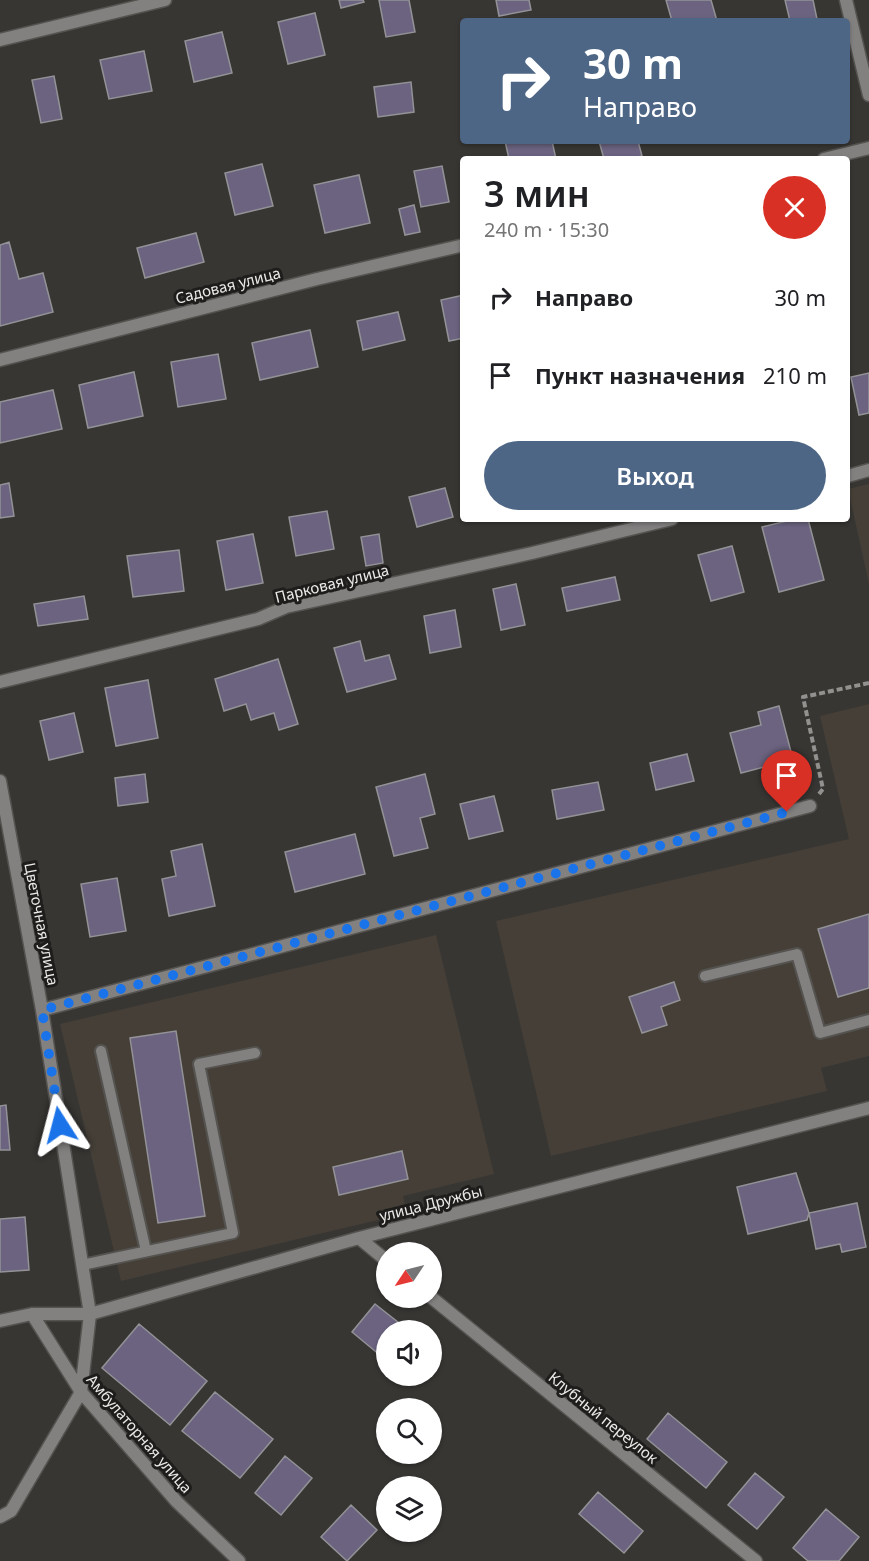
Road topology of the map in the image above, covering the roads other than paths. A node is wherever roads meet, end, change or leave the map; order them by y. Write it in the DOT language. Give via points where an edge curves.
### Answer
graph roads {
  1 [pos="165,0"];
  2 [pos="846,0"];
  3 [pos="0,40"];
  4 [pos="869,95"];
  5 [pos="869,148"];
  6 [pos="836,156"];
  7 [pos="460,245"];
  8 [pos="0,360"];
  9 [pos="869,470"];
  10 [pos="850,475"];
  11 [pos="660,522"];
  12 [pos="0,682"];
  13 [pos="0,781"];
  14 [pos="810,806"];
  15 [pos="705,976"];
  16 [pos="42,1010"];
  17 [pos="869,1020"];
  18 [pos="101,1051"];
  19 [pos="255,1053"];
  20 [pos="868,1111"];
  21 [pos="359,1238"];
  22 [pos="146,1251"];
  23 [pos="376,1252"];
  24 [pos="82,1264"];
  25 [pos="442,1306"];
  26 [pos="32,1314"];
  27 [pos="90,1314"];
  28 [pos="0,1321"];
  29 [pos="81,1392"];
  30 [pos="0,1517"];
  31 [pos="239,1561"];
  32 [pos="756,1561"];
  1 -- 3 [label="street"];
  2 -- 4 [label="street"];
  5 -- 6 [label="street"];
  7 -- 8 [label="street, Садовая улица"];
  9 -- 10 [label="street"];
  11 -- 12 [label="street, Парковая улица" via="286,608 258,619"];
  13 -- 16 [label="street, Цветочная улица"];
  14 -- 16 [label="street"];
  15 -- 17 [label="lane" via="797,954 820,1033"];
  16 -- 24 [label="street, Цветочная улица"];
  18 -- 22 [label="lane"];
  19 -- 22 [label="lane" via="199,1064 233,1233"];
  20 -- 21 [label="street, улица Дружбы"];
  21 -- 23 [label="street"];
  21 -- 27 [label="street, улица Дружбы"];
  22 -- 24 [label="lane"];
  24 -- 27 [label="street, Цветочная улица"];
  25 -- 32 [label="street, Клубный переулок"];
  26 -- 27 [label="street, улица Дружбы"];
  26 -- 28 [label="street, улица Дружбы"];
  26 -- 29 [label="street, Амбулаторная улица"];
  27 -- 29 [label="street, Цветочная улица"];
  29 -- 30 [label="street" via="11,1511"];
  29 -- 31 [label="street, Амбулаторная улица" via="177,1502"];
}
